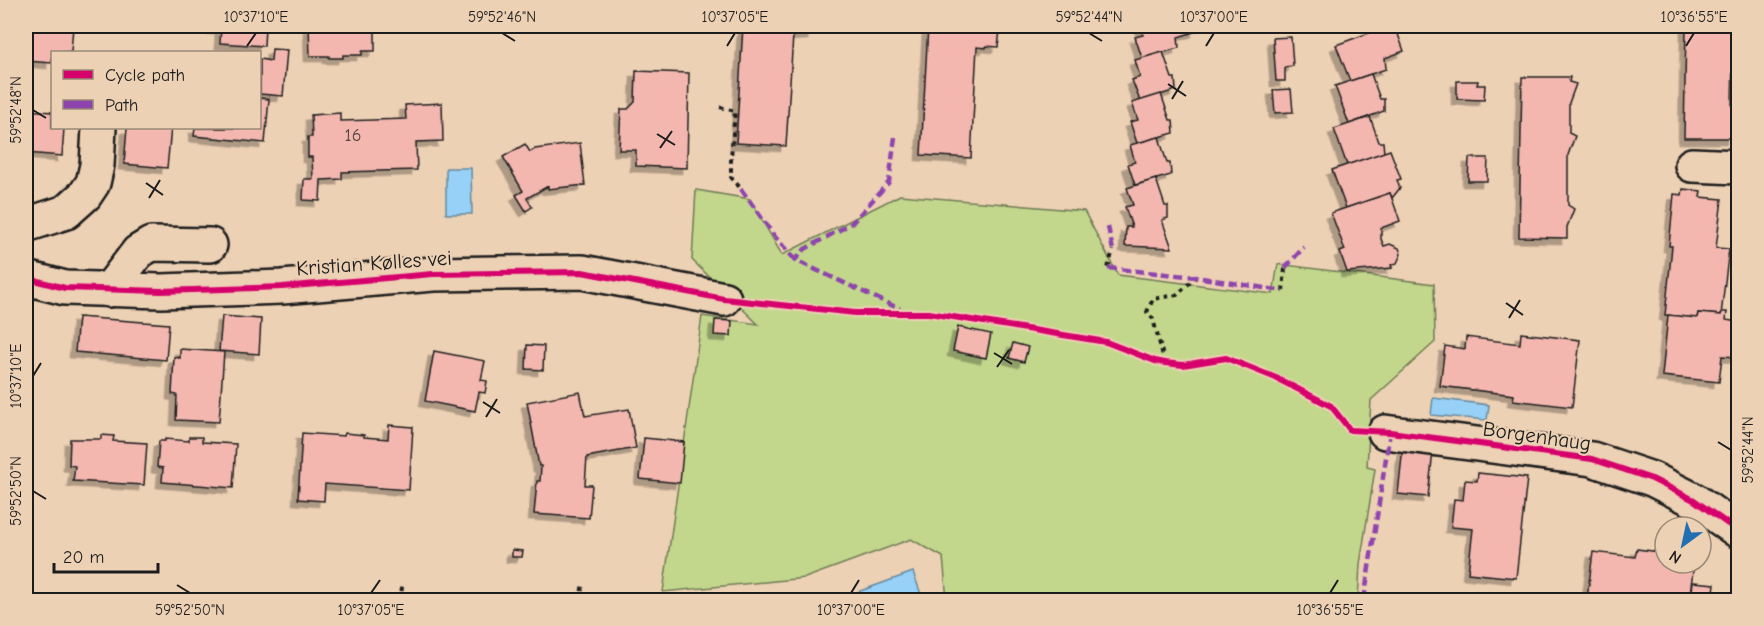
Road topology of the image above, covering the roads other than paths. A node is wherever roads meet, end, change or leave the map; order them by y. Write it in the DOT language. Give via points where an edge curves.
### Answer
graph roads {
  1 [pos="99,129"];
  2 [pos="1692,165"];
  3 [pos="1738,167"];
  4 [pos="26,225"];
  5 [pos="210,245"];
  6 [pos="26,278"];
  7 [pos="109,290"];
  8 [pos="724,299"];
  9 [pos="1385,432"];
  10 [pos="1738,531"];
  1 -- 4 [label="street" via="98,165 85,195 66,212"];
  2 -- 3 [label="street"];
  5 -- 7 [label="street" via="151,244 138,252"];
  6 -- 7 [label="street, Kristian Kølles vei" via="65,288"];
  7 -- 8 [label="street, Kristian Kølles vei" via="200,291 433,274 582,272"];
  9 -- 10 [label="street, Borgenhaug" via="1592,459 1663,484"];
}
